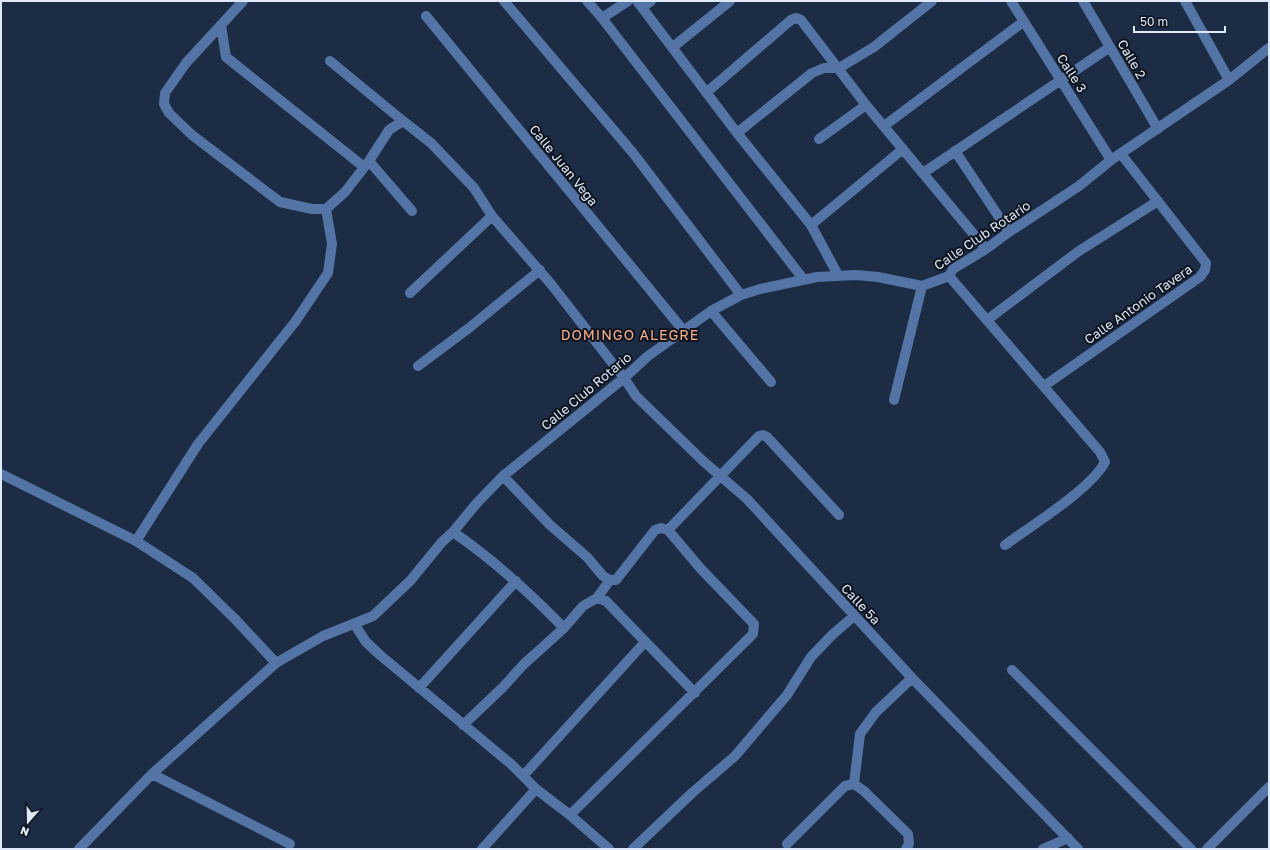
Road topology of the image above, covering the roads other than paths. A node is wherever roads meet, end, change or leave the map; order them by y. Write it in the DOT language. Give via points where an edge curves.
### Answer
graph roads {
  1 [pos="243,1"];
  2 [pos="504,1"];
  3 [pos="587,1"];
  4 [pos="628,1"];
  5 [pos="730,1"];
  6 [pos="932,1"];
  7 [pos="1011,1"];
  8 [pos="1083,1"];
  9 [pos="1185,1"];
  10 [pos="644,3"];
  11 [pos="426,16"];
  12 [pos="602,18"];
  13 [pos="1023,22"];
  14 [pos="221,25"];
  15 [pos="1110,47"];
  16 [pos="673,48"];
  17 [pos="1269,48"];
  18 [pos="330,61"];
  19 [pos="839,68"];
  20 [pos="1060,79"];
  21 [pos="1229,80"];
  22 [pos="707,92"];
  23 [pos="866,105"];
  24 [pos="403,120"];
  25 [pos="884,126"];
  26 [pos="1158,129"];
  27 [pos="737,133"];
  28 [pos="819,139"];
  29 [pos="903,149"];
  30 [pos="955,151"];
  31 [pos="1121,154"];
  32 [pos="1111,160"];
  33 [pos="366,164"];
  34 [pos="923,173"];
  35 [pos="1158,201"];
  36 [pos="326,209"];
  37 [pos="412,211"];
  38 [pos="492,216"];
  39 [pos="811,225"];
  40 [pos="1009,232"];
  41 [pos="986,249"];
  42 [pos="540,270"];
  43 [pos="838,275"];
  44 [pos="949,276"];
  45 [pos="804,280"];
  46 [pos="922,286"];
  47 [pos="410,293"];
  48 [pos="741,295"];
  49 [pos="711,311"];
  50 [pos="987,320"];
  51 [pos="682,330"];
  52 [pos="418,366"];
  53 [pos="624,378"];
  54 [pos="770,382"];
  55 [pos="1044,386"];
  56 [pos="894,400"];
  57 [pos="1,474"];
  58 [pos="503,476"];
  59 [pos="721,476"];
  60 [pos="839,515"];
  61 [pos="668,530"];
  62 [pos="453,532"];
  63 [pos="136,541"];
  64 [pos="1005,545"];
  65 [pos="610,580"];
  66 [pos="516,581"];
  67 [pos="598,598"];
  68 [pos="854,616"];
  69 [pos="355,624"];
  70 [pos="564,628"];
  71 [pos="644,642"];
  72 [pos="276,663"];
  73 [pos="1012,670"];
  74 [pos="912,678"];
  75 [pos="419,688"];
  76 [pos="695,693"];
  77 [pos="463,725"];
  78 [pos="152,774"];
  79 [pos="523,776"];
  80 [pos="854,784"];
  81 [pos="1269,786"];
  82 [pos="536,789"];
  83 [pos="570,815"];
  84 [pos="1068,838"];
  85 [pos="290,844"];
  86 [pos="787,844"];
  87 [pos="79,849"];
  88 [pos="482,849"];
  89 [pos="609,849"];
  90 [pos="633,849"];
  91 [pos="906,849"];
  92 [pos="1043,849"];
  93 [pos="1078,849"];
  94 [pos="1191,849"];
  95 [pos="1207,849"];
  1 -- 14 [label="street"];
  2 -- 48 [label="street" via="634,153"];
  3 -- 12 [label="street"];
  4 -- 12 [label="street"];
  5 -- 16 [label="street"];
  6 -- 19 [label="street" via="874,47"];
  7 -- 13 [label="street, Calle 3"];
  8 -- 15 [label="street, Calle 2"];
  9 -- 21 [label="street"];
  10 -- 16 [label="street"];
  11 -- 51 [label="street, Calle Juan Vega"];
  12 -- 45 [label="street"];
  13 -- 20 [label="street, Calle 3"];
  13 -- 25 [label="street"];
  14 -- 33 [label="street" via="226,57"];
  14 -- 36 [label="street" via="170,84 165,93 164,104 169,113 192,135 280,202 312,209"];
  15 -- 20 [label="street"];
  15 -- 26 [label="street, Calle 2"];
  16 -- 22 [label="street"];
  17 -- 21 [label="street"];
  18 -- 24 [label="street, Calle 5ª"];
  19 -- 22 [label="street" via="801,20 796,18"];
  19 -- 23 [label="street"];
  19 -- 27 [label="street" via="824,68 812,73"];
  20 -- 30 [label="street"];
  20 -- 32 [label="street, Calle 3"];
  21 -- 26 [label="street"];
  22 -- 27 [label="street"];
  23 -- 25 [label="street"];
  23 -- 28 [label="street"];
  24 -- 33 [label="street" via="389,130"];
  24 -- 38 [label="street, Calle 5ª" via="431,143 474,188"];
  25 -- 29 [label="street"];
  26 -- 31 [label="street"];
  27 -- 39 [label="street"];
  29 -- 34 [label="street"];
  29 -- 39 [label="street"];
  30 -- 34 [label="street"];
  30 -- 40 [label="street"];
  31 -- 32 [label="street, Calle Club Rotario"];
  31 -- 35 [label="street, Calle Antonio Tavera"];
  32 -- 40 [label="street, Calle Club Rotario" via="1079,186"];
  33 -- 36 [label="street" via="345,192"];
  33 -- 37 [label="street"];
  34 -- 41 [label="street"];
  35 -- 50 [label="street" via="1080,251"];
  35 -- 55 [label="street, Calle Antonio Tavera" via="1206,263 1205,270 1200,277"];
  36 -- 63 [label="street" via="332,244 328,273 295,322 198,444"];
  38 -- 42 [label="street, Calle 5ª"];
  38 -- 47 [label="street"];
  39 -- 43 [label="street"];
  40 -- 41 [label="street, Calle Club Rotario"];
  41 -- 44 [label="street, Calle Club Rotario" via="953,269"];
  42 -- 52 [label="street"];
  42 -- 53 [label="street, Calle 5ª"];
  43 -- 45 [label="street, Calle Club Rotario"];
  43 -- 46 [label="street, Calle Club Rotario" via="878,277"];
  44 -- 46 [label="street, Calle Club Rotario"];
  44 -- 50 [label="street"];
  45 -- 48 [label="street, Calle Club Rotario"];
  46 -- 56 [label="street"];
  48 -- 49 [label="street, Calle Club Rotario"];
  49 -- 51 [label="street, Calle Club Rotario"];
  49 -- 54 [label="street"];
  50 -- 55 [label="street"];
  51 -- 53 [label="street, Calle Club Rotario"];
  53 -- 58 [label="street, Calle Club Rotario"];
  53 -- 59 [label="street, Calle 5ª" via="636,396"];
  55 -- 64 [label="street" via="1100,452 1105,462 1100,471 1059,506"];
  57 -- 63 [label="street"];
  58 -- 62 [label="street, Calle Club Rotario"];
  58 -- 65 [label="street" via="550,525"];
  59 -- 60 [label="street" via="759,436 763,435"];
  59 -- 61 [label="street"];
  59 -- 68 [label="street, Calle 5ª" via="747,499"];
  61 -- 65 [label="street" via="655,530 616,580"];
  61 -- 76 [label="street" via="754,624 753,634"];
  62 -- 66 [label="street"];
  62 -- 69 [label="street, Calle Club Rotario" via="410,581 373,616"];
  63 -- 72 [label="street" via="193,578"];
  65 -- 67 [label="street"];
  66 -- 70 [label="street"];
  66 -- 75 [label="street"];
  67 -- 70 [label="street" via="583,606"];
  67 -- 71 [label="street" via="606,601"];
  68 -- 74 [label="street, Calle 5ª"];
  68 -- 90 [label="street" via="811,657 787,694 735,756"];
  69 -- 72 [label="street, Calle Club Rotario" via="323,636"];
  69 -- 75 [label="street" via="370,646"];
  70 -- 77 [label="street"];
  71 -- 76 [label="street"];
  71 -- 79 [label="street"];
  72 -- 78 [label="street, Calle Club Rotario"];
  73 -- 94 [label="street"];
  74 -- 80 [label="street" via="876,712 860,734"];
  74 -- 84 [label="street, Calle 5ª"];
  75 -- 77 [label="street"];
  76 -- 83 [label="street"];
  77 -- 79 [label="street"];
  78 -- 85 [label="street"];
  78 -- 87 [label="street, Calle Club Rotario"];
  79 -- 82 [label="street"];
  80 -- 86 [label="street" via="845,786"];
  80 -- 91 [label="street" via="908,834 910,844"];
  81 -- 95 [label="street"];
  82 -- 83 [label="street"];
  82 -- 88 [label="street"];
  83 -- 89 [label="street"];
  84 -- 92 [label="street"];
  84 -- 93 [label="street, Calle 5ª"];
}
